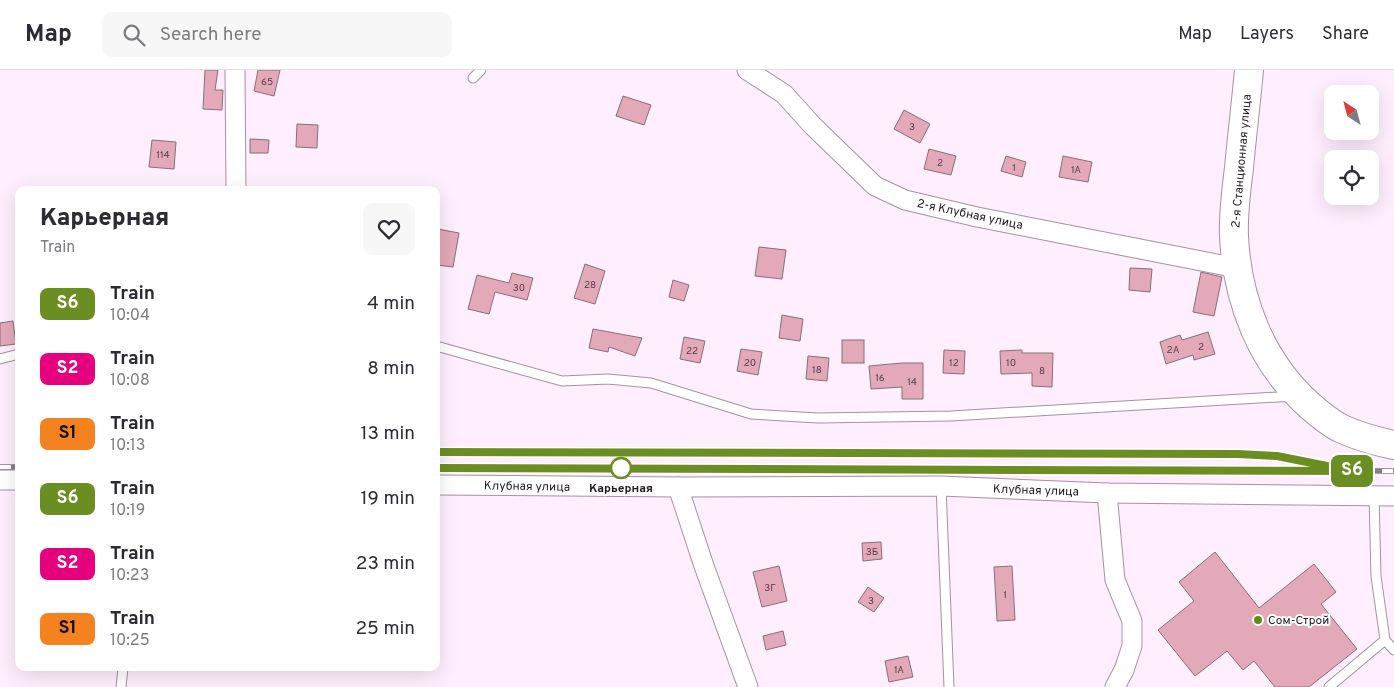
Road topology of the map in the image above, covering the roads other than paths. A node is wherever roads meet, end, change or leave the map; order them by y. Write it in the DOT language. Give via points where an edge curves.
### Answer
graph roads {
  1 [pos="235,70"];
  2 [pos="481,70"];
  3 [pos="747,70"];
  4 [pos="1249,70"];
  5 [pos="473,78"];
  6 [pos="236,186"];
  7 [pos="1237,268"];
  8 [pos="440,347"];
  9 [pos="15,355"];
  10 [pos="0,359"];
  11 [pos="1299,396"];
  12 [pos="1394,445"];
  13 [pos="0,480"];
  14 [pos="15,480"];
  15 [pos="440,485"];
  16 [pos="941,486"];
  17 [pos="678,487"];
  18 [pos="1107,493"];
  19 [pos="1374,495"];
  20 [pos="1394,496"];
  21 [pos="1385,640"];
  22 [pos="1394,650"];
  23 [pos="123,671"];
  24 [pos="121,687"];
  25 [pos="748,687"];
  26 [pos="949,687"];
  27 [pos="1115,687"];
  28 [pos="1329,687"];
  1 -- 6 [label="street"];
  2 -- 5 [label="lane"];
  3 -- 7 [label="street, 2-я Клубная улица" via="784,94 875,186 906,200 976,217"];
  4 -- 7 [label="main road, 2-я Станционная улица" via="1235,208"];
  7 -- 11 [label="main road, 2-я Станционная улица" via="1243,298 1257,336 1274,365"];
  8 -- 11 [label="lane" via="562,381 608,379 651,384 750,414 951,416"];
  9 -- 10 [label="lane"];
  11 -- 12 [label="main road, 2-я Станционная улица" via="1338,427 1370,440"];
  13 -- 14 [label="street"];
  15 -- 17 [label="street, Клубная улица"];
  16 -- 17 [label="street, Клубная улица"];
  16 -- 18 [label="street, Клубная улица"];
  16 -- 26 [label="lane"];
  17 -- 25 [label="street"];
  18 -- 19 [label="street, Клубная улица"];
  18 -- 27 [label="street" via="1115,580 1132,621 1132,646"];
  19 -- 20 [label="street, Клубная улица"];
  19 -- 21 [label="lane" via="1376,576"];
  21 -- 22 [label="lane"];
  21 -- 28 [label="lane"];
  23 -- 24 [label="lane"];
}
